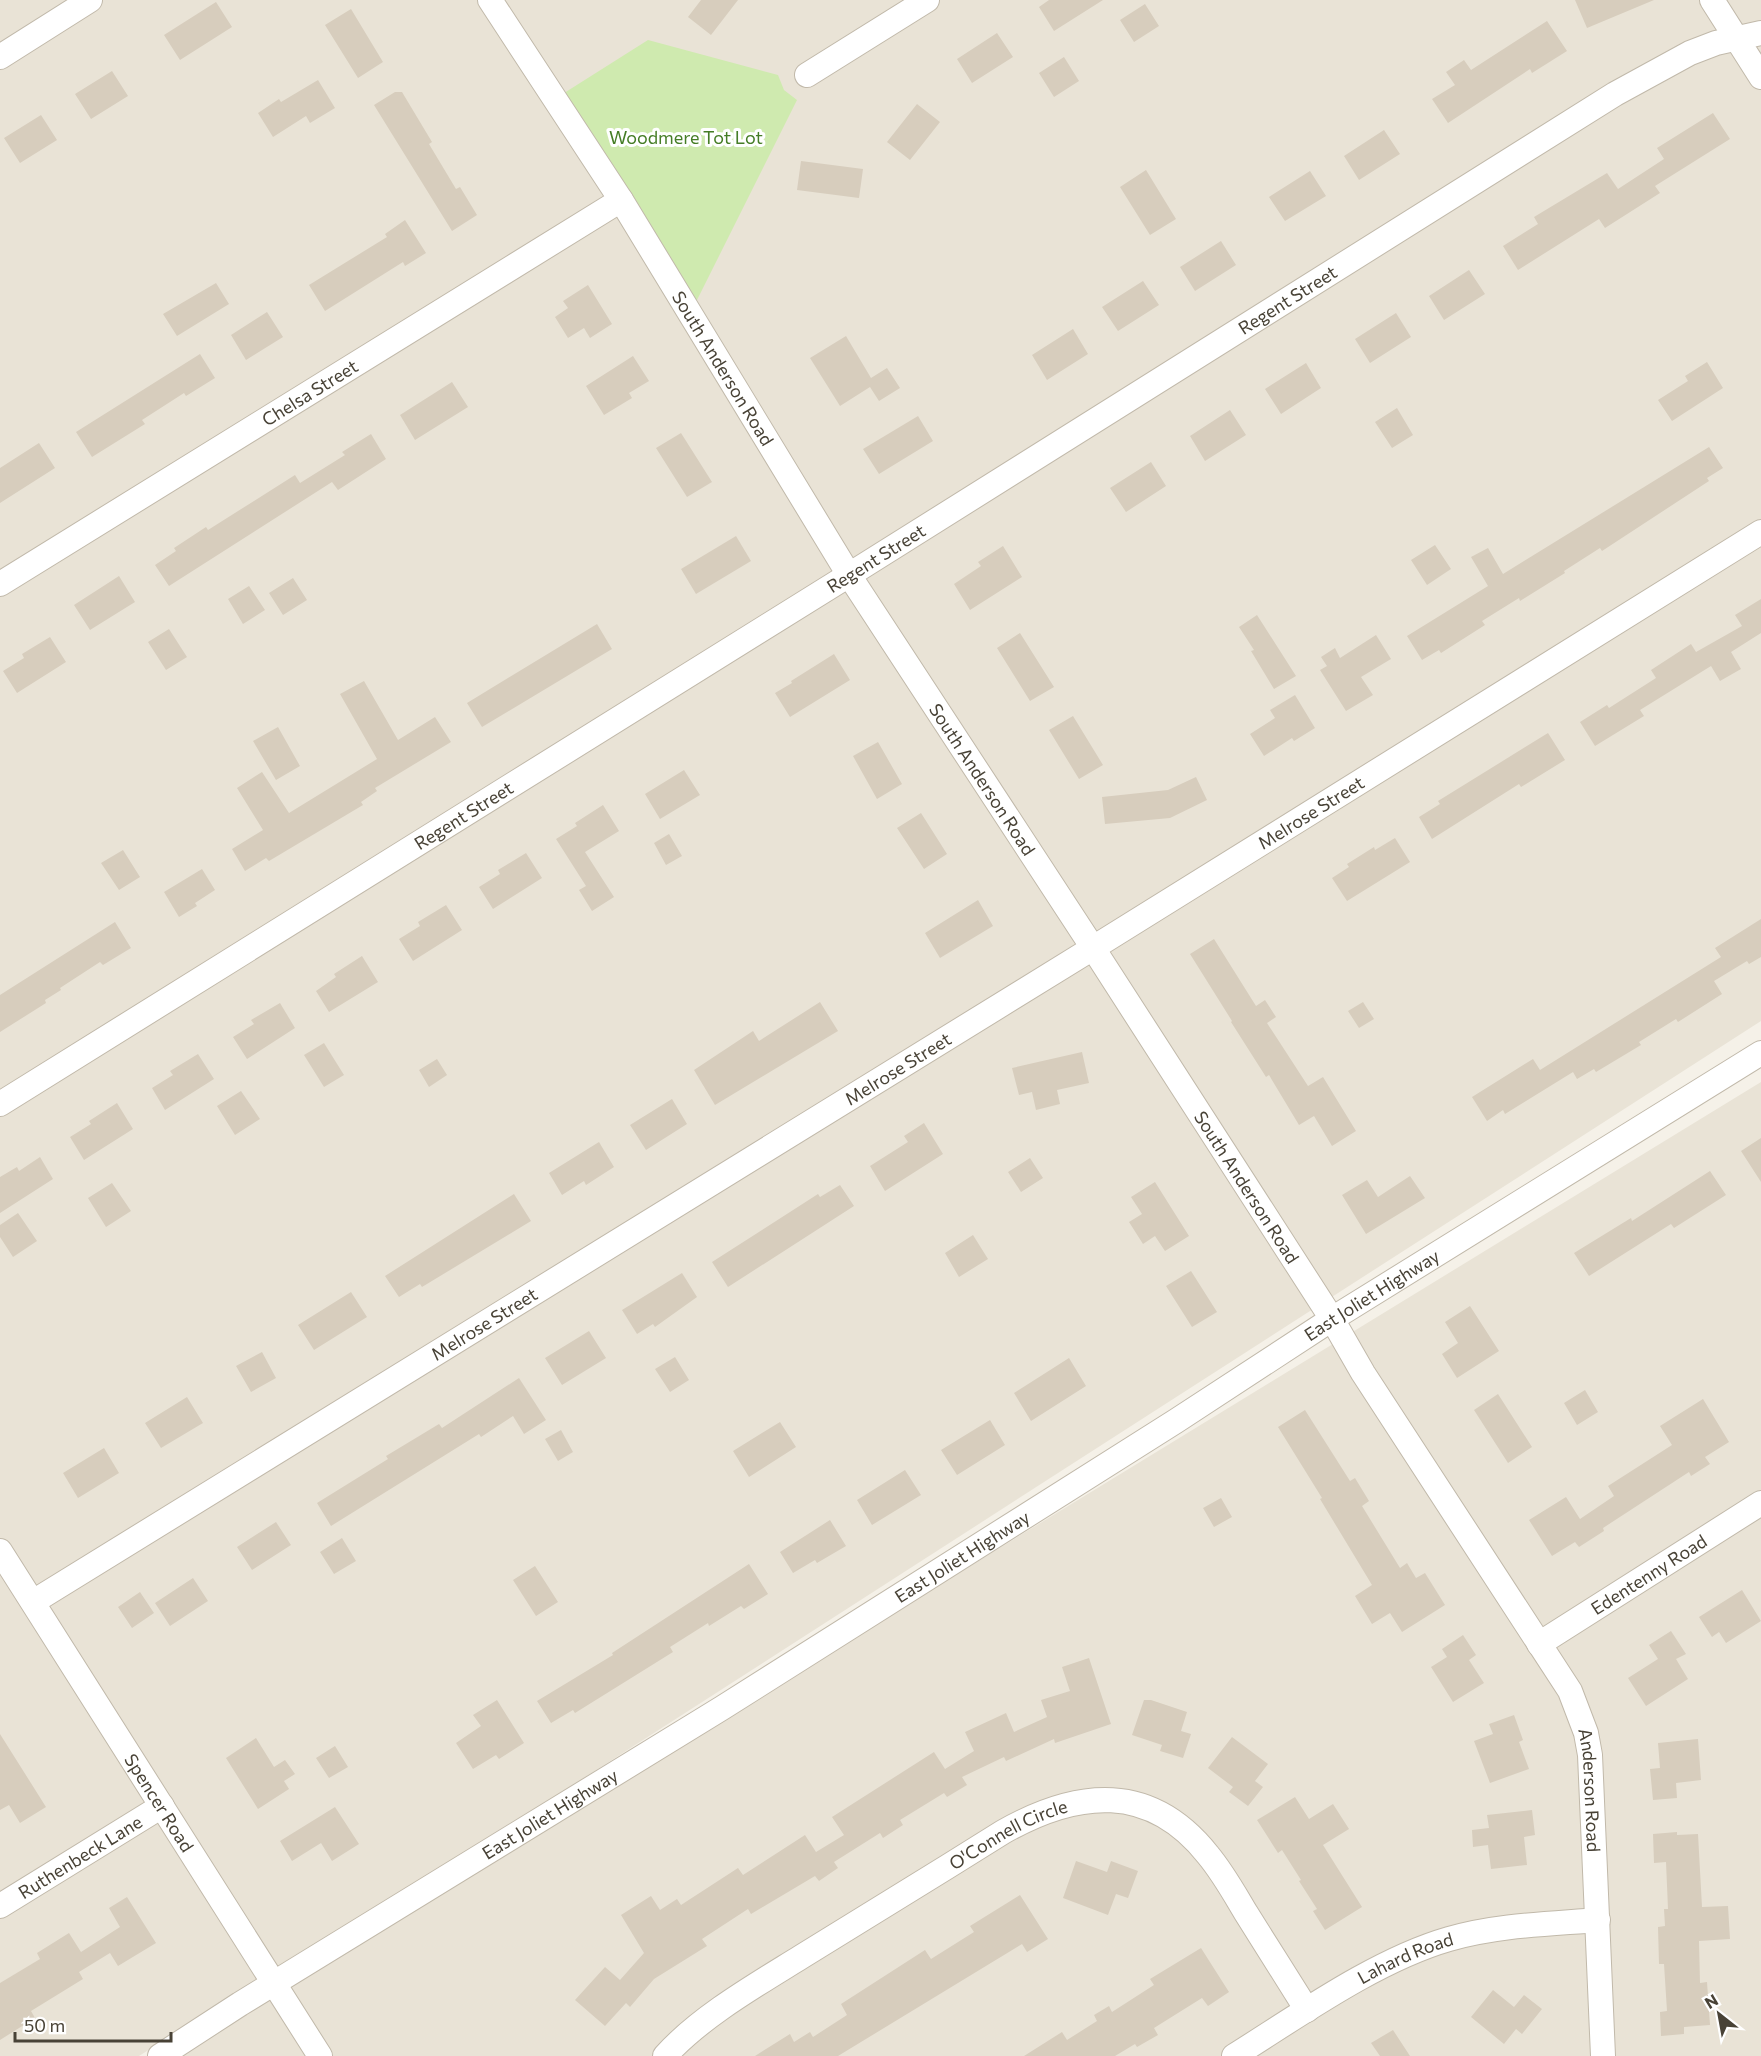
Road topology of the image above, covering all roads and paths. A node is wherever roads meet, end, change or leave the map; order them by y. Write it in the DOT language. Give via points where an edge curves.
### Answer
graph roads {
  1 [pos="90,0"];
  2 [pos="490,0"];
  3 [pos="927,0"];
  4 [pos="1712,0"];
  5 [pos="1761,33"];
  6 [pos="1738,40"];
  7 [pos="0,57"];
  8 [pos="807,75"];
  9 [pos="1761,77"];
  10 [pos="621,200"];
  11 [pos="1761,532"];
  12 [pos="849,575"];
  13 [pos="0,584"];
  14 [pos="1093,948"];
  15 [pos="1761,1053"];
  16 [pos="0,1104"];
  17 [pos="1332,1319"];
  18 [pos="1761,1504"];
  19 [pos="0,1551"];
  20 [pos="1481,1555"];
  21 [pos="33,1602"];
  22 [pos="1539,1644"];
  23 [pos="162,1806"];
  24 [pos="0,1906"];
  25 [pos="1598,1920"];
  26 [pos="274,1985"];
  27 [pos="1307,2010"];
  28 [pos="160,2056"];
  29 [pos="320,2056"];
  30 [pos="664,2056"];
  31 [pos="1234,2056"];
  32 [pos="1603,2056"];
  1 -- 7 [label="street"];
  2 -- 10 [label="street, South Anderson Road"];
  3 -- 8 [label="street"];
  4 -- 6 [label="street"];
  5 -- 6 [label="street, Regent Street"];
  6 -- 9 [label="street"];
  6 -- 12 [label="street, Regent Street" via="1690,54 1615,94"];
  10 -- 12 [label="street, South Anderson Road"];
  10 -- 13 [label="street, Chelsa Street"];
  11 -- 14 [label="street, Melrose Street"];
  12 -- 14 [label="street, South Anderson Road"];
  12 -- 16 [label="street, Regent Street"];
  14 -- 17 [label="street, South Anderson Road"];
  14 -- 21 [label="street, Melrose Street"];
  15 -- 17 [label="street, East Joliet Highway"];
  17 -- 20 [label="street, South Anderson Road"];
  17 -- 26 [label="street, East Joliet Highway" via="722,1708"];
  18 -- 22 [label="street, Edentenny Road"];
  19 -- 21 [label="street, Spencer Road"];
  20 -- 22 [label="street, Anderson Road"];
  21 -- 23 [label="street, Spencer Road"];
  22 -- 25 [label="street, Anderson Road" via="1570,1691 1586,1733"];
  23 -- 24 [label="street, Ruthenbeck Lane"];
  23 -- 26 [label="street, Spencer Road"];
  25 -- 27 [label="street, Lahard Road" via="1450,1938 1396,1959"];
  25 -- 32 [label="street, Anderson Road"];
  26 -- 28 [label="street, East Joliet Highway"];
  26 -- 29 [label="street, Spencer Road"];
  27 -- 30 [label="street, O'Connell Circle" via="1219,1869 1196,1841 1150,1809 1121,1801 1086,1800 1029,1817 1003,1832 770,1977 693,2028"];
  27 -- 31 [label="street, Lahard Road"];
}
